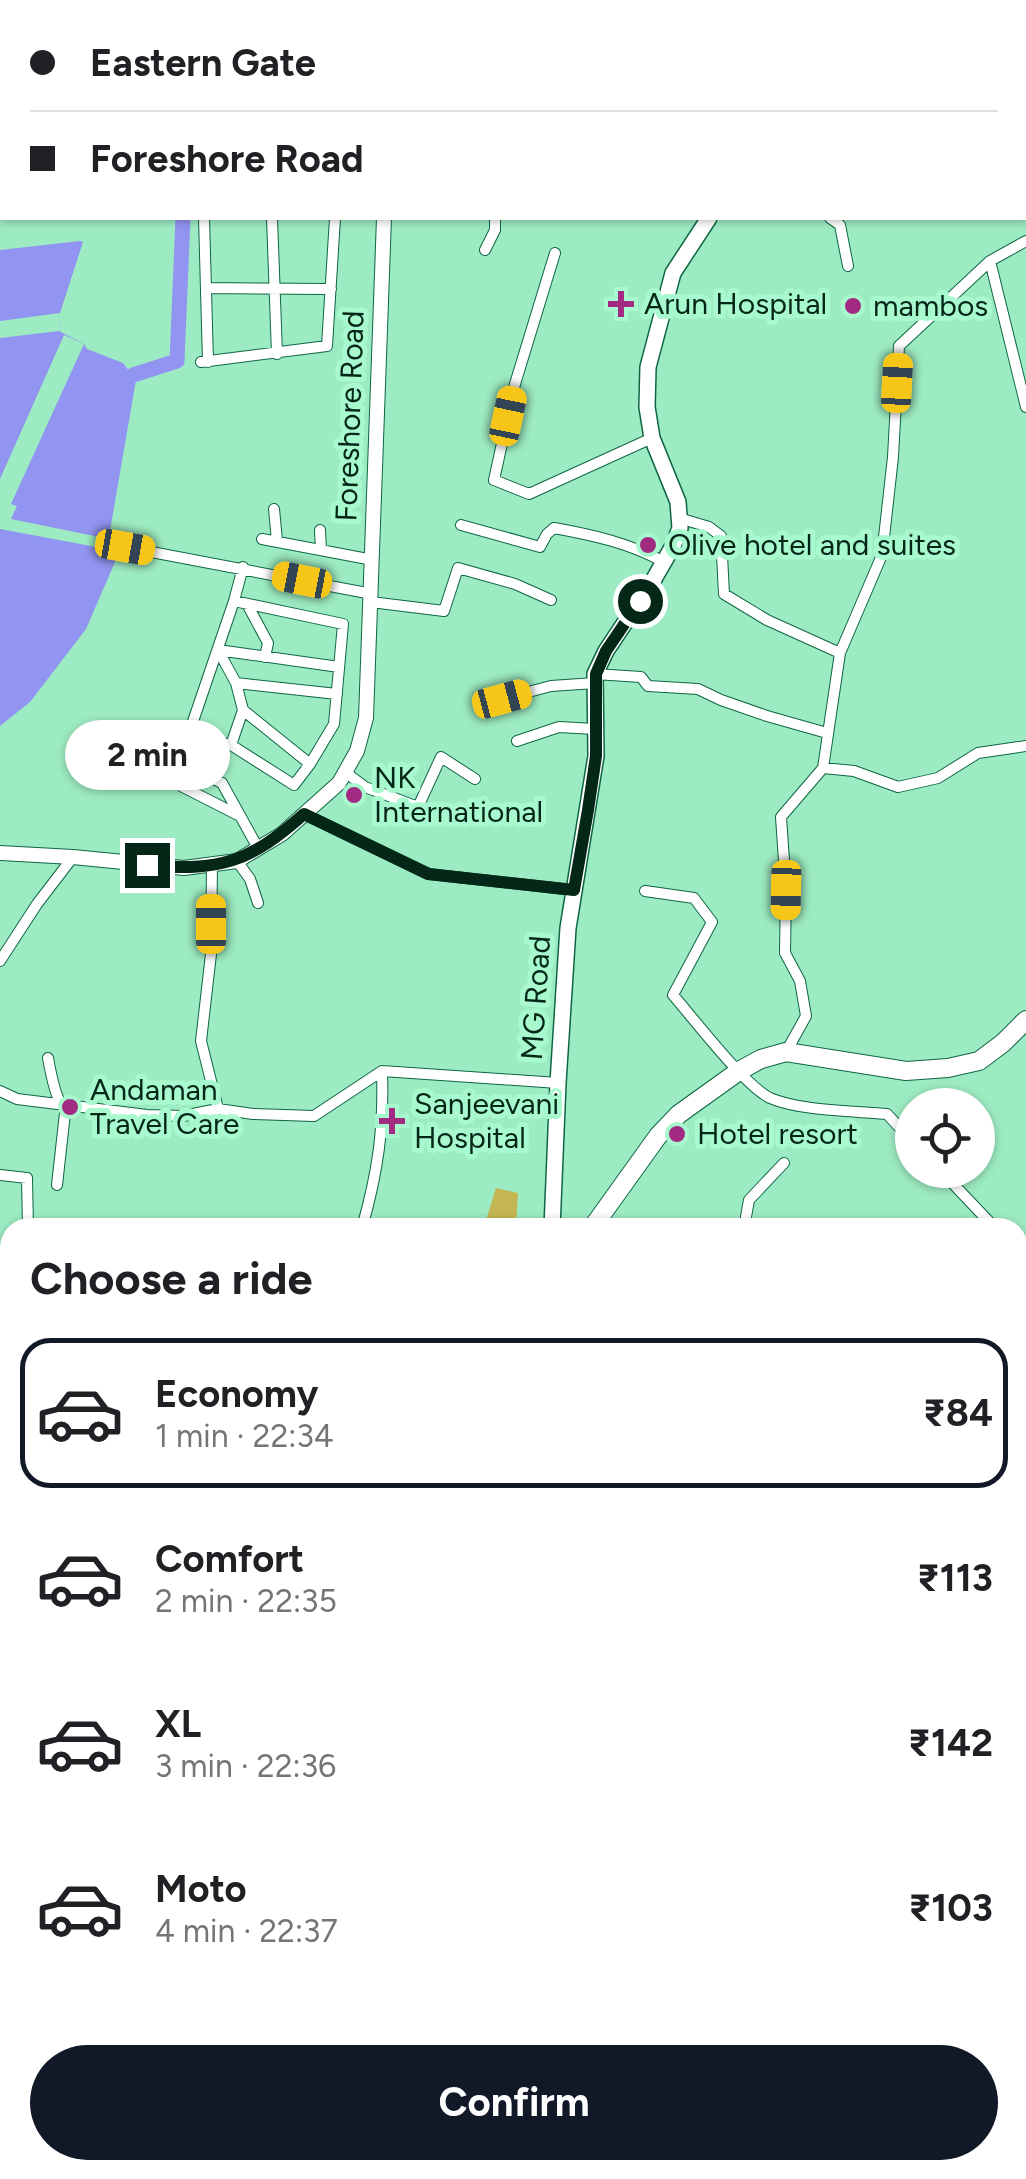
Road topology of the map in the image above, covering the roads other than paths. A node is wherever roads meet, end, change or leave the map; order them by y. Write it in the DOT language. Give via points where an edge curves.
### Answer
graph roads {
  1 [pos="204,220"];
  2 [pos="272,220"];
  3 [pos="335,220"];
  4 [pos="384,220"];
  5 [pos="495,220"];
  6 [pos="708,220"];
  7 [pos="833,220"];
  8 [pos="1026,241"];
  9 [pos="485,250"];
  10 [pos="554,253"];
  11 [pos="990,261"];
  12 [pos="848,266"];
  13 [pos="206,288"];
  14 [pos="331,289"];
  15 [pos="274,290"];
  16 [pos="276,354"];
  17 [pos="1026,408"];
  18 [pos="652,438"];
  19 [pos="274,509"];
  20 [pos="680,518"];
  21 [pos="461,526"];
  22 [pos="320,530"];
  23 [pos="262,539"];
  24 [pos="277,541"];
  25 [pos="125,547"];
  26 [pos="321,550"];
  27 [pos="372,560"];
  28 [pos="664,562"];
  29 [pos="243,567"];
  30 [pos="372,598"];
  31 [pos="551,600"];
  32 [pos="234,601"];
  33 [pos="247,604"];
  34 [pos="218,650"];
  35 [pos="840,654"];
  36 [pos="266,656"];
  37 [pos="339,666"];
  38 [pos="595,679"];
  39 [pos="236,683"];
  40 [pos="337,694"];
  41 [pos="502,699"];
  42 [pos="243,710"];
  43 [pos="595,728"];
  44 [pos="827,733"];
  45 [pos="516,742"];
  46 [pos="231,746"];
  47 [pos="1026,746"];
  48 [pos="310,764"];
  49 [pos="823,768"];
  50 [pos="346,772"];
  51 [pos="475,779"];
  52 [pos="304,814"];
  53 [pos="240,816"];
  54 [pos="258,848"];
  55 [pos="0,854"];
  56 [pos="73,857"];
  57 [pos="238,861"];
  58 [pos="212,865"];
  59 [pos="574,890"];
  60 [pos="646,890"];
  61 [pos="258,903"];
  62 [pos="0,961"];
  63 [pos="1026,1020"];
  64 [pos="786,1052"];
  65 [pos="48,1058"];
  66 [pos="739,1070"];
  67 [pos="382,1071"];
  68 [pos="558,1083"];
  69 [pos="0,1091"];
  70 [pos="64,1104"];
  71 [pos="218,1109"];
  72 [pos="895,1123"];
  73 [pos="784,1163"];
  74 [pos="0,1175"];
  75 [pos="57,1185"];
  76 [pos="957,1188"];
  77 [pos="28,1218"];
  78 [pos="365,1218"];
  79 [pos="552,1218"];
  80 [pos="599,1218"];
  81 [pos="746,1218"];
  82 [pos="986,1218"];
  1 -- 13 [label="street"];
  2 -- 15 [label="street"];
  3 -- 14 [label="street"];
  4 -- 27 [label="main road, Foreshore Road"];
  5 -- 9 [label="street"];
  6 -- 18 [label="main road" via="673,273 656,332 648,367"];
  7 -- 12 [label="street" via="840,225"];
  8 -- 11 [label="street"];
  10 -- 18 [label="street" via="494,480 529,494"];
  11 -- 17 [label="street"];
  11 -- 35 [label="street" via="899,346 882,555"];
  13 -- 15 [label="street"];
  13 -- 16 [label="street" via="205,362"];
  14 -- 15 [label="street"];
  14 -- 16 [label="street" via="327,346"];
  15 -- 16 [label="street"];
  18 -- 20 [label="main road"];
  19 -- 24 [label="street"];
  20 -- 28 [label="main road, MG Road"];
  20 -- 35 [label="street" via="721,536 724,594"];
  21 -- 28 [label="street" via="540,547 554,528 618,542"];
  22 -- 26 [label="street"];
  23 -- 24 [label="street"];
  24 -- 26 [label="street"];
  25 -- 29 [label="street"];
  26 -- 27 [label="street"];
  27 -- 30 [label="main road, Foreshore Road"];
  28 -- 38 [label="main road, MG Road"];
  29 -- 30 [label="street"];
  29 -- 32 [label="street"];
  30 -- 31 [label="street" via="444,611 458,568"];
  30 -- 50 [label="main road, Foreshore Road" via="366,718"];
  32 -- 33 [label="street"];
  32 -- 34 [label="street"];
  33 -- 36 [label="street" via="268,642"];
  33 -- 37 [label="street" via="343,624"];
  34 -- 36 [label="street"];
  34 -- 39 [label="street"];
  34 -- 46 [label="street" via="188,736"];
  35 -- 44 [label="street"];
  36 -- 37 [label="street"];
  37 -- 40 [label="street"];
  38 -- 41 [label="street"];
  38 -- 43 [label="main road, MG Road"];
  38 -- 44 [label="street" via="640,677 648,686 698,689"];
  39 -- 40 [label="street"];
  39 -- 42 [label="street"];
  40 -- 48 [label="street" via="334,724"];
  42 -- 46 [label="street"];
  42 -- 48 [label="street"];
  43 -- 45 [label="street" via="559,727"];
  43 -- 59 [label="main road, MG Road"];
  44 -- 49 [label="street"];
  46 -- 48 [label="street" via="294,785"];
  47 -- 49 [label="street" via="978,753 938,778 898,787"];
  49 -- 64 [label="street" via="781,817 784,953 800,981 806,1016"];
  50 -- 51 [label="street" via="365,787 418,807 440,757"];
  50 -- 52 [label="main road, Foreshore Road"];
  52 -- 54 [label="main road, Foreshore Road"];
  52 -- 59 [label="street" via="428,874"];
  53 -- 53 [label="street" via="222,782 184,772 182,786"];
  53 -- 54 [label="street"];
  54 -- 57 [label="main road, Foreshore Road"];
  55 -- 56 [label="main road, Foreshore Road"];
  56 -- 58 [label="main road, Foreshore Road"];
  56 -- 62 [label="street"];
  57 -- 58 [label="main road, Foreshore Road"];
  57 -- 61 [label="street"];
  58 -- 71 [label="street" via="211,954 200,1041"];
  59 -- 68 [label="main road, MG Road"];
  60 -- 66 [label="street" via="694,898 712,922 674,995"];
  63 -- 64 [label="highway" via="979,1061 948,1068 906,1071"];
  64 -- 66 [label="highway"];
  65 -- 70 [label="street"];
  66 -- 72 [label="street" via="768,1097 887,1114"];
  66 -- 80 [label="highway" via="658,1136"];
  67 -- 68 [label="street"];
  67 -- 71 [label="street" via="314,1116"];
  67 -- 78 [label="street" via="376,1179"];
  68 -- 79 [label="main road, MG Road"];
  69 -- 70 [label="street"];
  70 -- 71 [label="street" via="184,1116"];
  70 -- 75 [label="street"];
  73 -- 81 [label="street" via="749,1200"];
  74 -- 77 [label="street" via="28,1178"];
  76 -- 82 [label="street"];
}
